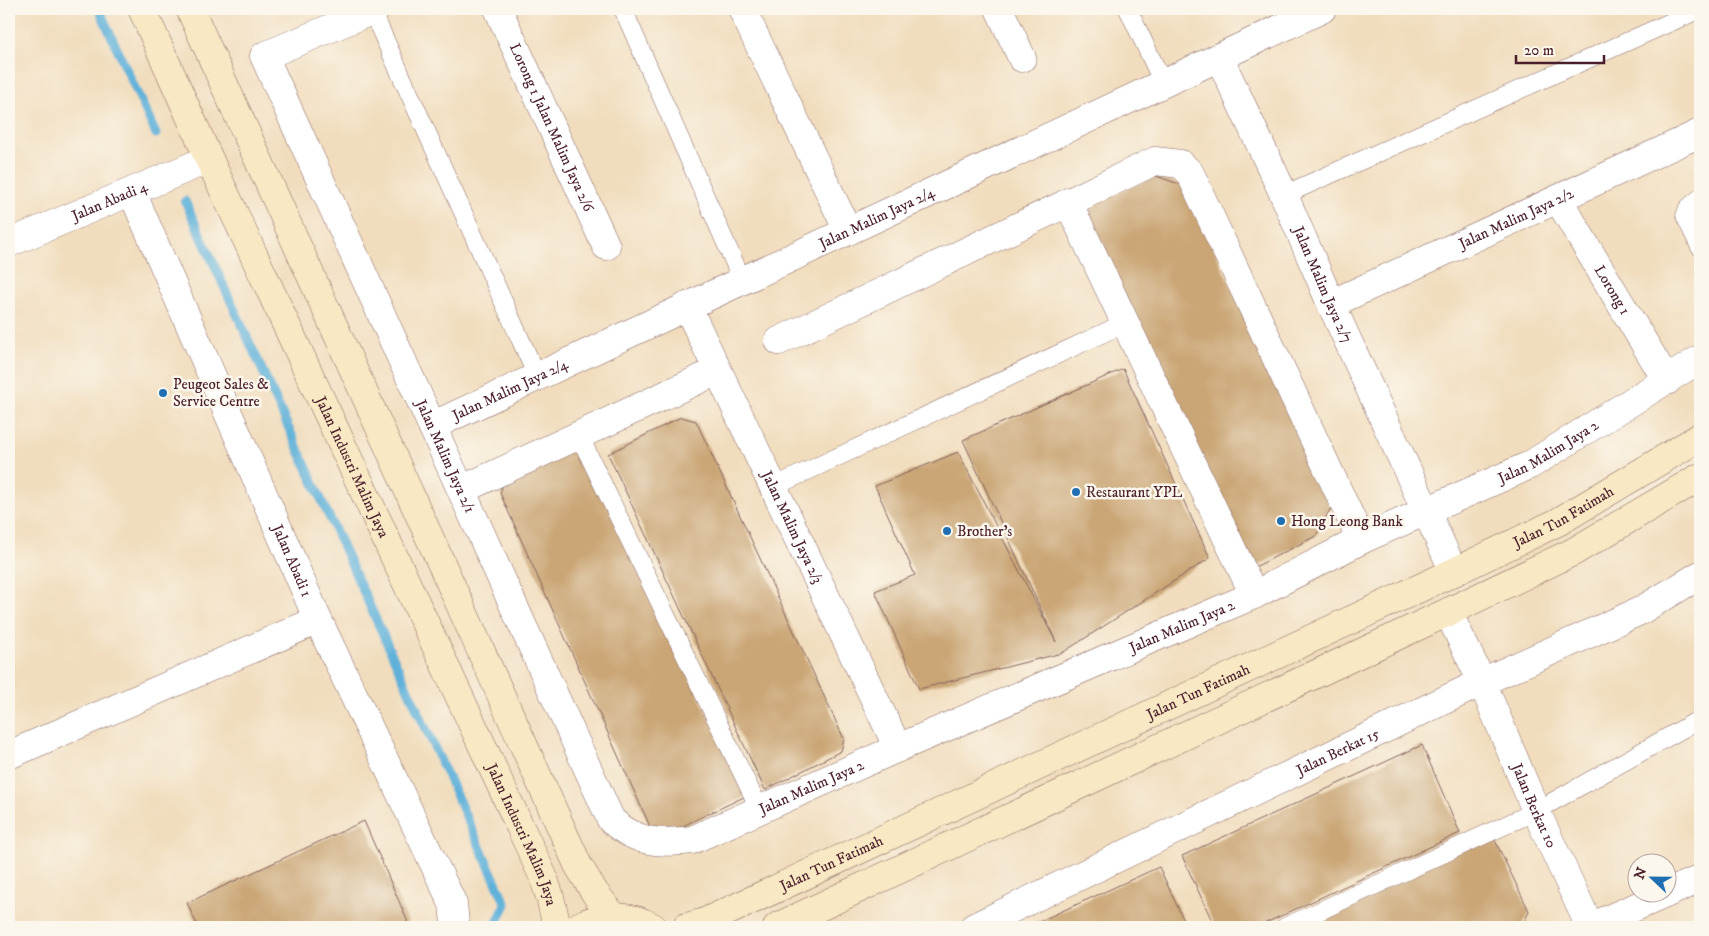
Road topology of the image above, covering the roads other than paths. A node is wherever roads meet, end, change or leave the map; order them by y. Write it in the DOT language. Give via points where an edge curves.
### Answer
graph roads {
  1 [pos="142,9"];
  2 [pos="190,9"];
  3 [pos="498,9"];
  4 [pos="623,9"];
  5 [pos="742,9"];
  6 [pos="999,9"];
  7 [pos="1128,9"];
  8 [pos="1322,9"];
  9 [pos="1700,9"];
  10 [pos="374,10"];
  11 [pos="1219,57"];
  12 [pos="1022,58"];
  13 [pos="1163,83"];
  14 [pos="1700,133"];
  15 [pos="209,159"];
  16 [pos="132,192"];
  17 [pos="1284,195"];
  18 [pos="1700,198"];
  19 [pos="1558,199"];
  20 [pos="1068,202"];
  21 [pos="848,230"];
  22 [pos="9,243"];
  23 [pos="606,246"];
  24 [pos="1700,247"];
  25 [pos="742,280"];
  26 [pos="1331,304"];
  27 [pos="686,306"];
  28 [pos="1125,323"];
  29 [pos="779,341"];
  30 [pos="1700,359"];
  31 [pos="717,371"];
  32 [pos="537,376"];
  33 [pos="1667,381"];
  34 [pos="432,426"];
  35 [pos="579,435"];
  36 [pos="1700,436"];
  37 [pos="1700,477"];
  38 [pos="773,487"];
  39 [pos="461,490"];
  40 [pos="1425,512"];
  41 [pos="1361,540"];
  42 [pos="1454,572"];
  43 [pos="1700,574"];
  44 [pos="1254,595"];
  45 [pos="1448,612"];
  46 [pos="318,620"];
  47 [pos="1482,682"];
  48 [pos="1700,719"];
  49 [pos="898,748"];
  50 [pos="9,754"];
  51 [pos="760,810"];
  52 [pos="1536,810"];
  53 [pos="645,840"];
  54 [pos="1700,879"];
  55 [pos="614,917"];
  56 [pos="454,927"];
  57 [pos="556,927"];
  58 [pos="577,927"];
  59 [pos="653,927"];
  60 [pos="686,927"];
  61 [pos="777,927"];
  62 [pos="974,927"];
  63 [pos="1285,927"];
  64 [pos="1590,927"];
  1 -- 15 [label="main road, Jalan Industri Malim Jaya"];
  2 -- 55 [label="main road" via="578,864"];
  3 -- 23 [label="street, Lorong 1 Jalan Malim Jaya 2/6"];
  4 -- 25 [label="lane"];
  5 -- 21 [label="street"];
  6 -- 12 [label="street"];
  7 -- 13 [label="lane"];
  8 -- 11 [label="street, Jalan Malim Jaya 2/4"];
  9 -- 17 [label="lane"];
  10 -- 32 [label="lane"];
  10 -- 34 [label="street, Jalan Malim Jaya 2/1" via="264,56"];
  11 -- 13 [label="street, Jalan Malim Jaya 2/4"];
  11 -- 17 [label="street, Jalan Malim Jaya 2/7"];
  13 -- 21 [label="street, Jalan Malim Jaya 2/4"];
  14 -- 19 [label="street, Jalan Malim Jaya 2/2"];
  15 -- 16 [label="street, Jalan Abadi 4"];
  15 -- 57 [label="main road, Jalan Industri Malim Jaya" via="543,876"];
  16 -- 22 [label="street, Jalan Abadi 4"];
  16 -- 46 [label="street, Jalan Abadi 1"];
  17 -- 26 [label="street, Jalan Malim Jaya 2/7"];
  18 -- 24 [label="lane" via="1688,208 1685,216"];
  19 -- 26 [label="street, Jalan Malim Jaya 2/2"];
  19 -- 33 [label="street, Lorong 1"];
  20 -- 28 [label="street"];
  20 -- 29 [label="street"];
  20 -- 41 [label="street" via="1155,161 1181,164 1190,173"];
  21 -- 25 [label="street, Jalan Malim Jaya 2/4"];
  25 -- 27 [label="street, Jalan Malim Jaya 2/4"];
  26 -- 40 [label="street, Jalan Malim Jaya 2/7"];
  27 -- 31 [label="street, Jalan Malim Jaya 2/3"];
  27 -- 32 [label="street, Jalan Malim Jaya 2/4"];
  28 -- 38 [label="lane"];
  28 -- 44 [label="street"];
  30 -- 33 [label="street, Jalan Malim Jaya 2"];
  31 -- 35 [label="street"];
  31 -- 38 [label="street, Jalan Malim Jaya 2/3"];
  32 -- 34 [label="street, Jalan Malim Jaya 2/4"];
  33 -- 40 [label="street, Jalan Malim Jaya 2" via="1530,465"];
  34 -- 39 [label="street, Jalan Malim Jaya 2/1"];
  35 -- 39 [label="street"];
  35 -- 51 [label="lane"];
  36 -- 42 [label="main road, Jalan Tun Fatimah" via="1558,522"];
  37 -- 45 [label="main road" via="1573,552"];
  38 -- 49 [label="street, Jalan Malim Jaya 2/3"];
  39 -- 53 [label="street, Jalan Malim Jaya 2/1" via="611,820 624,832"];
  40 -- 41 [label="street, Jalan Malim Jaya 2"];
  40 -- 42 [label="street, Jalan Malim Jaya 2/7"];
  41 -- 44 [label="street, Jalan Malim Jaya 2"];
  42 -- 60 [label="main road, Jalan Tun Fatimah" via="705,922"];
  43 -- 47 [label="street, Jalan Berkat 15" via="1640,611"];
  44 -- 49 [label="street, Jalan Malim Jaya 2"];
  45 -- 47 [label="street, Jalan Berkat 10"];
  45 -- 61 [label="main road"];
  46 -- 50 [label="street"];
  46 -- 56 [label="street, Jalan Abadi 1" via="453,904"];
  47 -- 52 [label="street, Jalan Berkat 10"];
  47 -- 62 [label="street, Jalan Berkat 15"];
  48 -- 52 [label="lane"];
  49 -- 51 [label="street, Jalan Malim Jaya 2"];
  51 -- 53 [label="street, Jalan Malim Jaya 2" via="692,840"];
  52 -- 63 [label="lane"];
  52 -- 64 [label="street, Jalan Berkat 10"];
  54 -- 64 [label="street"];
  55 -- 58 [label="main road"];
  55 -- 59 [label="main road" via="630,918"];
}
